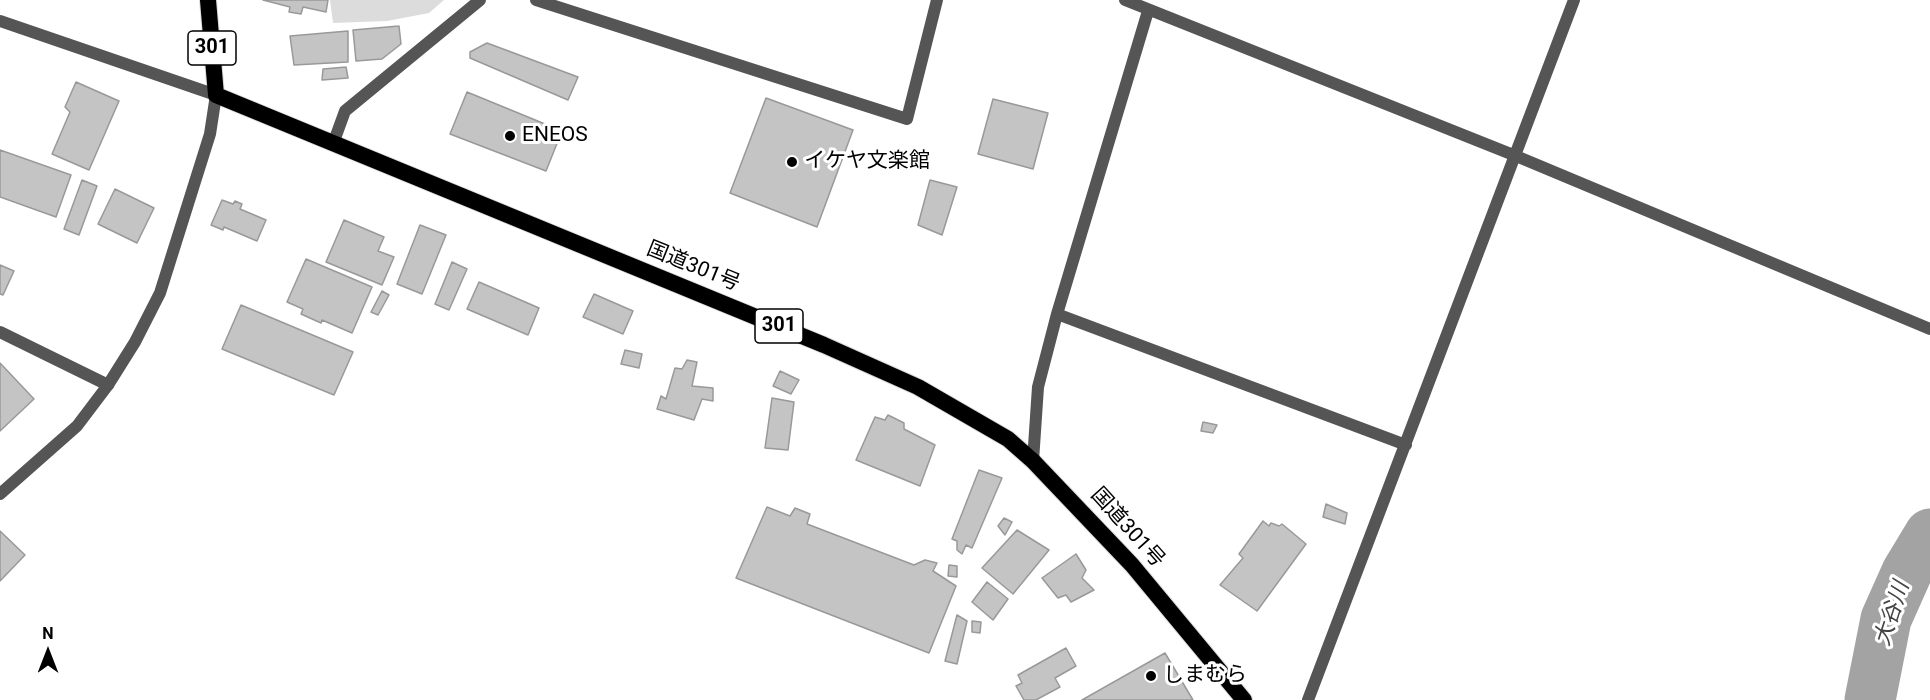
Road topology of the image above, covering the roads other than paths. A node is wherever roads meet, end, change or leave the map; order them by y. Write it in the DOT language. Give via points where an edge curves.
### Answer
graph roads {
  1 [pos="208,0"];
  2 [pos="480,0"];
  3 [pos="537,0"];
  4 [pos="937,0"];
  5 [pos="1125,0"];
  6 [pos="1574,0"];
  7 [pos="1148,11"];
  8 [pos="0,21"];
  9 [pos="216,95"];
  10 [pos="333,144"];
  11 [pos="1516,156"];
  12 [pos="1057,314"];
  13 [pos="1930,329"];
  14 [pos="0,332"];
  15 [pos="108,385"];
  16 [pos="1406,446"];
  17 [pos="1033,460"];
  18 [pos="0,494"];
  19 [pos="1244,700"];
  20 [pos="1308,700"];
  1 -- 9 [label="highway, 301"];
  2 -- 10 [label="street" via="345,111"];
  3 -- 4 [label="street" via="907,119"];
  5 -- 7 [label="street"];
  6 -- 11 [label="street"];
  7 -- 11 [label="street"];
  7 -- 12 [label="street"];
  8 -- 9 [label="street"];
  9 -- 10 [label="highway, 国道301号 / 301"];
  9 -- 15 [label="street" via="210,134 160,293"];
  10 -- 17 [label="highway, 国道301号 / 301" via="813,340 918,387 976,418"];
  11 -- 13 [label="street"];
  11 -- 16 [label="street"];
  12 -- 16 [label="street"];
  12 -- 17 [label="street" via="1038,387"];
  14 -- 15 [label="street"];
  15 -- 18 [label="street" via="77,426"];
  16 -- 20 [label="street"];
  17 -- 19 [label="highway, 国道301号 / 301" via="1132,565"];
}
